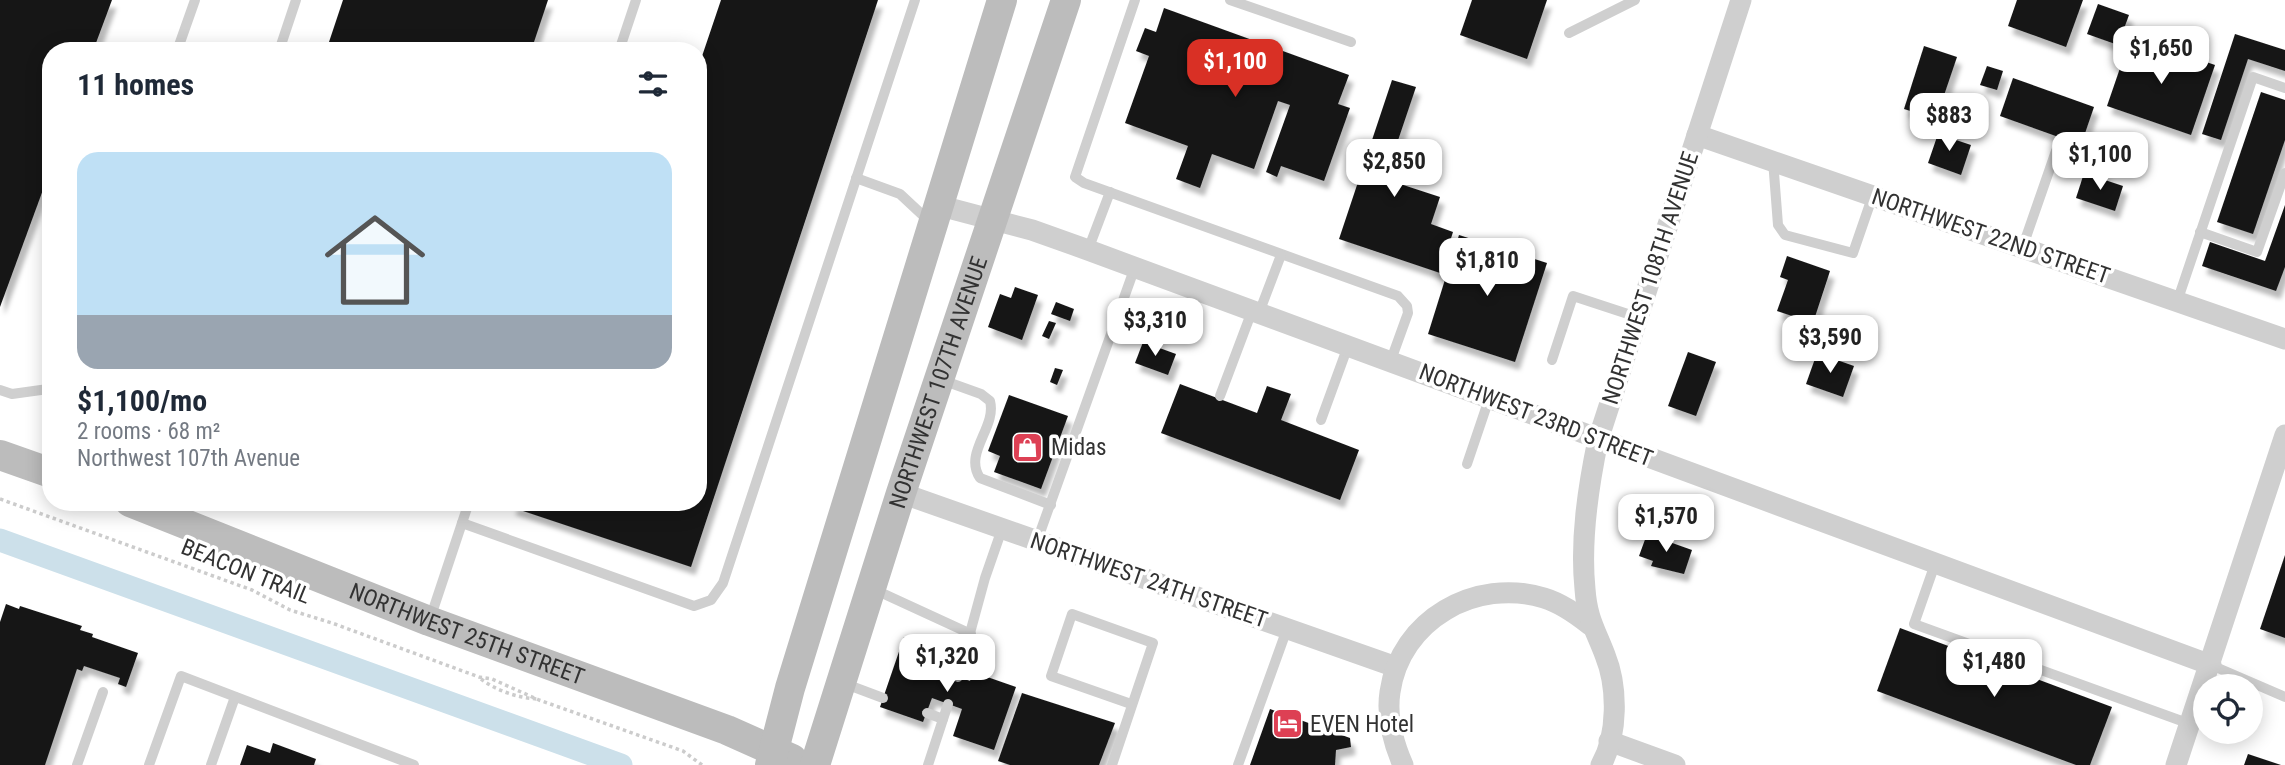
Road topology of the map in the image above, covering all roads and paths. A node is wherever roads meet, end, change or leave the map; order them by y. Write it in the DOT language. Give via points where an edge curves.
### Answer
graph roads {
  1 [pos="195,0"];
  2 [pos="296,0"];
  3 [pos="636,0"];
  4 [pos="915,0"];
  5 [pos="1002,0"];
  6 [pos="1066,0"];
  7 [pos="1135,0"];
  8 [pos="1230,0"];
  9 [pos="1635,0"];
  10 [pos="1741,0"];
  11 [pos="1569,33"];
  12 [pos="180,42"];
  13 [pos="282,42"];
  14 [pos="622,42"];
  15 [pos="1351,42"];
  16 [pos="2285,88"];
  17 [pos="1697,135"];
  18 [pos="2056,151"];
  19 [pos="1773,160"];
  20 [pos="2285,173"];
  21 [pos="856,178"];
  22 [pos="1110,192"];
  23 [pos="1873,195"];
  24 [pos="934,214"];
  25 [pos="992,220"];
  26 [pos="2200,232"];
  27 [pos="2023,246"];
  28 [pos="1088,250"];
  29 [pos="1281,255"];
  30 [pos="1135,267"];
  31 [pos="2176,302"];
  32 [pos="1256,312"];
  33 [pos="1637,317"];
  34 [pos="2285,339"];
  35 [pos="1348,345"];
  36 [pos="1391,360"];
  37 [pos="1552,360"];
  38 [pos="940,379"];
  39 [pos="42,389"];
  40 [pos="0,390"];
  41 [pos="1220,396"];
  42 [pos="1490,396"];
  43 [pos="1321,420"];
  44 [pos="2285,435"];
  45 [pos="1598,440"];
  46 [pos="0,455"];
  47 [pos="1467,464"];
  48 [pos="42,471"];
  49 [pos="901,494"];
  50 [pos="0,499"];
  51 [pos="1051,505"];
  52 [pos="153,511"];
  53 [pos="465,511"];
  54 [pos="462,523"];
  55 [pos="1002,529"];
  56 [pos="1037,541"];
  57 [pos="1935,564"];
  58 [pos="871,588"];
  59 [pos="429,621"];
  60 [pos="1590,625"];
  61 [pos="1287,629"];
  62 [pos="971,634"];
  63 [pos="2211,665"];
  64 [pos="1396,667"];
  65 [pos="958,677"];
  66 [pos="840,682"];
  67 [pos="103,692"];
  68 [pos="236,697"];
  69 [pos="2285,697"];
  70 [pos="884,698"];
  71 [pos="948,704"];
  72 [pos="1131,704"];
  73 [pos="927,713"];
  74 [pos="943,719"];
  75 [pos="2190,724"];
  76 [pos="1609,741"];
  77 [pos="772,758"];
  78 [pos="77,765"];
  79 [pos="149,765"];
  80 [pos="211,765"];
  81 [pos="414,765"];
  82 [pos="702,765"];
  83 [pos="805,765"];
  84 [pos="816,765"];
  85 [pos="928,765"];
  86 [pos="1112,765"];
  87 [pos="1238,765"];
  88 [pos="1403,765"];
  89 [pos="1601,765"];
  90 [pos="1675,765"];
  91 [pos="2176,765"];
  1 -- 12 [label="lane"];
  2 -- 13 [label="lane"];
  3 -- 14 [label="lane"];
  4 -- 21 [label="lane"];
  5 -- 24 [label="main road"];
  6 -- 25 [label="main road, NORTHWEST 107TH AVENUE"];
  7 -- 22 [label="lane" via="1075,173 1077,180"];
  8 -- 15 [label="lane"];
  9 -- 11 [label="lane"];
  10 -- 17 [label="street, NORTHWEST 108TH AVENUE"];
  16 -- 26 [label="lane" via="2253,77"];
  17 -- 19 [label="street, NORTHWEST 22ND STREET"];
  17 -- 33 [label="street, NORTHWEST 108TH AVENUE"];
  18 -- 27 [label="lane"];
  19 -- 23 [label="street, NORTHWEST 22ND STREET"];
  19 -- 23 [label="lane" via="1778,225 1785,235 1853,253"];
  20 -- 26 [label="lane" via="2258,253"];
  21 -- 24 [label="lane" via="900,194"];
  21 -- 54 [label="lane" via="723,583 711,600 694,606"];
  22 -- 28 [label="lane"];
  22 -- 29 [label="lane"];
  23 -- 27 [label="street, NORTHWEST 22ND STREET"];
  24 -- 25 [label="street, NORTHWEST 23RD STREET"];
  24 -- 77 [label="main road"];
  25 -- 28 [label="street, NORTHWEST 23RD STREET"];
  25 -- 38 [label="main road, NORTHWEST 107TH AVENUE"];
  26 -- 31 [label="lane"];
  27 -- 31 [label="street, NORTHWEST 22ND STREET"];
  28 -- 30 [label="street, NORTHWEST 23RD STREET"];
  29 -- 32 [label="lane"];
  29 -- 36 [label="lane" via="1403,300 1408,313"];
  30 -- 32 [label="street, NORTHWEST 23RD STREET"];
  30 -- 51 [label="lane"];
  31 -- 34 [label="street, NORTHWEST 22ND STREET"];
  32 -- 35 [label="street, NORTHWEST 23RD STREET"];
  32 -- 41 [label="lane"];
  33 -- 37 [label="lane" via="1573,296"];
  33 -- 45 [label="street, NORTHWEST 108TH AVENUE"];
  35 -- 36 [label="street, NORTHWEST 23RD STREET"];
  35 -- 43 [label="lane"];
  36 -- 42 [label="street, NORTHWEST 23RD STREET"];
  38 -- 49 [label="main road, NORTHWEST 107TH AVENUE"];
  38 -- 51 [label="lane" via="990,401 974,460 980,478"];
  39 -- 40 [label="lane" via="12,394"];
  42 -- 45 [label="street, NORTHWEST 23RD STREET"];
  42 -- 47 [label="lane"];
  44 -- 63 [label="street"];
  45 -- 57 [label="street, NORTHWEST 23RD STREET"];
  45 -- 60 [label="street, NORTHWEST 108TH AVENUE" via="1584,554"];
  46 -- 48 [label="main road"];
  49 -- 55 [label="street, NORTHWEST 24TH STREET"];
  49 -- 58 [label="main road, NORTHWEST 107TH AVENUE"];
  50 -- 82 [label="path, BEACON TRAIL" via="252,590 290,610 479,677 491,687 539,699 683,751"];
  51 -- 56 [label="lane"];
  52 -- 59 [label="main road, NORTHWEST 25TH STREET"];
  53 -- 54 [label="lane"];
  54 -- 59 [label="lane"];
  55 -- 56 [label="street, NORTHWEST 24TH STREET"];
  55 -- 62 [label="lane"];
  56 -- 61 [label="street, NORTHWEST 24TH STREET"];
  57 -- 63 [label="street, NORTHWEST 23RD STREET"];
  57 -- 75 [label="lane" via="1914,624"];
  58 -- 62 [label="lane"];
  58 -- 66 [label="main road, NORTHWEST 107TH AVENUE"];
  59 -- 77 [label="main road, NORTHWEST 25TH STREET" via="727,730"];
  60 -- 64 [label="street" via="1545,598 1494,592 1446,608 1425,624"];
  60 -- 76 [label="street, NORTHWEST 108TH AVENUE" via="1606,656 1613,690"];
  61 -- 64 [label="street, NORTHWEST 24TH STREET"];
  61 -- 87 [label="lane"];
  62 -- 65 [label="lane"];
  63 -- 69 [label="lane"];
  63 -- 75 [label="street"];
  64 -- 88 [label="street" via="1389,718"];
  66 -- 70 [label="lane"];
  66 -- 84 [label="main road, NORTHWEST 107TH AVENUE"];
  67 -- 78 [label="lane"];
  68 -- 79 [label="lane" via="181,676"];
  68 -- 80 [label="lane"];
  68 -- 81 [label="lane"];
  71 -- 74 [label="lane"];
  72 -- 72 [label="lane" via="1051,676 1072,614 1153,643"];
  72 -- 86 [label="lane"];
  73 -- 74 [label="lane"];
  74 -- 85 [label="lane"];
  75 -- 91 [label="street"];
  76 -- 89 [label="street, NORTHWEST 108TH AVENUE"];
  76 -- 90 [label="street"];
  77 -- 83 [label="main road, NORTHWEST 25TH STREET"];
}
